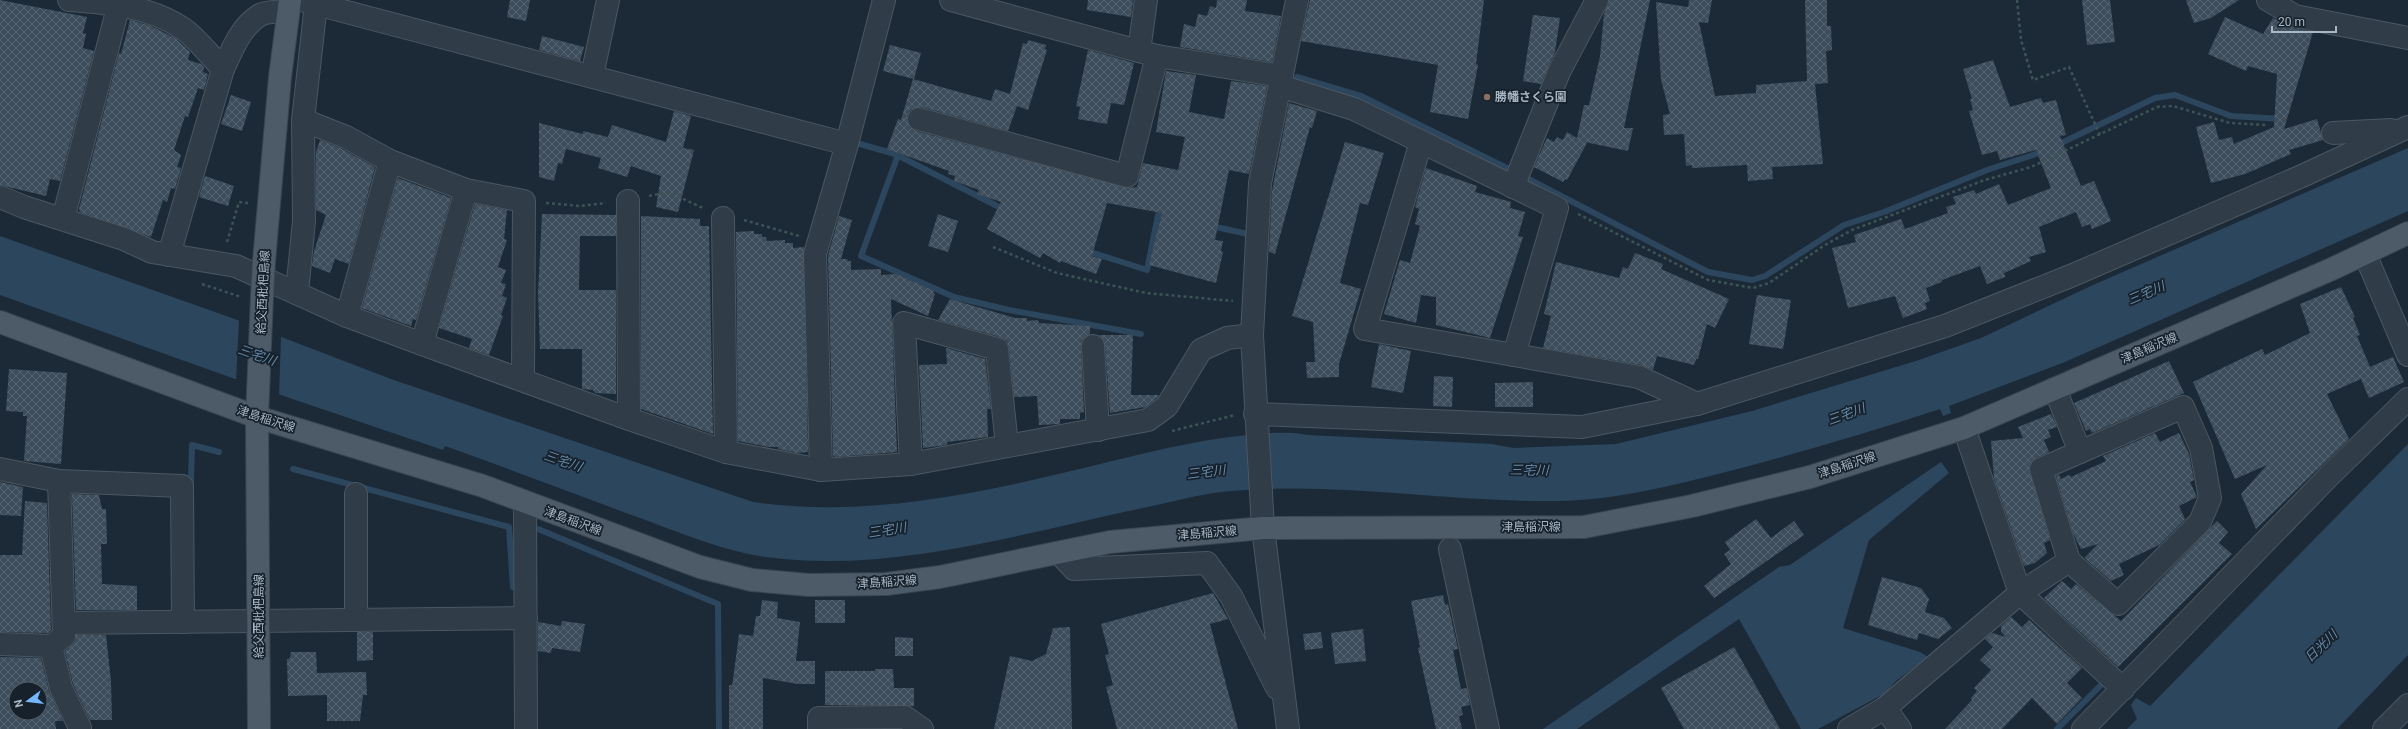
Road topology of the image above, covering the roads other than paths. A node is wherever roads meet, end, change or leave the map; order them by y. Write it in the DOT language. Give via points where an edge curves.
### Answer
graph roads {
  1 [pos="69,0"];
  2 [pos="608,0"];
  3 [pos="884,0"];
  4 [pos="951,0"];
  5 [pos="1146,0"];
  6 [pos="1298,0"];
  7 [pos="1597,0"];
  8 [pos="2268,0"];
  9 [pos="105,2"];
  10 [pos="299,4"];
  11 [pos="2408,38"];
  12 [pos="1148,53"];
  13 [pos="223,69"];
  14 [pos="592,76"];
  15 [pos="1281,81"];
  16 [pos="918,119"];
  17 [pos="303,120"];
  18 [pos="2406,128"];
  19 [pos="2333,133"];
  20 [pos="1421,142"];
  21 [pos="847,144"];
  22 [pos="390,161"];
  23 [pos="1517,178"];
  24 [pos="466,190"];
  25 [pos="0,197"];
  26 [pos="628,201"];
  27 [pos="723,218"];
  28 [pos="63,219"];
  29 [pos="2408,233"];
  30 [pos="2365,254"];
  31 [pos="169,256"];
  32 [pos="297,292"];
  33 [pos="347,316"];
  34 [pos="0,322"];
  35 [pos="1252,335"];
  36 [pos="422,344"];
  37 [pos="1094,346"];
  38 [pos="1514,355"];
  39 [pos="2408,355"];
  40 [pos="523,379"];
  41 [pos="2055,389"];
  42 [pos="2408,399"];
  43 [pos="1697,404"];
  44 [pos="257,417"];
  45 [pos="629,419"];
  46 [pos="1256,420"];
  47 [pos="1964,428"];
  48 [pos="1098,430"];
  49 [pos="1007,446"];
  50 [pos="726,452"];
  51 [pos="2080,452"];
  52 [pos="912,464"];
  53 [pos="0,469"];
  54 [pos="822,470"];
  55 [pos="58,481"];
  56 [pos="356,494"];
  57 [pos="525,503"];
  58 [pos="1262,528"];
  59 [pos="1450,549"];
  60 [pos="1059,553"];
  61 [pos="2069,561"];
  62 [pos="2020,593"];
  63 [pos="526,618"];
  64 [pos="258,620"];
  65 [pos="356,620"];
  66 [pos="183,622"];
  67 [pos="64,623"];
  68 [pos="0,644"];
  69 [pos="51,646"];
  70 [pos="2123,689"];
  71 [pos="1284,704"];
  72 [pos="2408,705"];
  73 [pos="1885,708"];
  74 [pos="80,728"];
  75 [pos="260,729"];
  76 [pos="526,729"];
  77 [pos="819,729"];
  78 [pos="922,729"];
  79 [pos="1288,729"];
  80 [pos="1488,729"];
  81 [pos="1849,729"];
  82 [pos="1900,729"];
  83 [pos="2083,729"];
  84 [pos="2384,729"];
  1 -- 9 [label="street"];
  2 -- 14 [label="street"];
  3 -- 21 [label="street"];
  4 -- 12 [label="street"];
  5 -- 12 [label="street"];
  6 -- 15 [label="street"];
  7 -- 23 [label="street" via="1559,72"];
  8 -- 11 [label="street" via="2295,16"];
  9 -- 13 [label="street" via="163,18 182,28"];
  9 -- 28 [label="street"];
  10 -- 13 [label="street" via="261,15 251,22 236,41"];
  10 -- 14 [label="street"];
  10 -- 17 [label="street"];
  10 -- 44 [label="main road, 給父西枇杷島線, bridge" via="277,107 264,261"];
  12 -- 15 [label="street"];
  12 -- 16 [label="street" via="1128,176"];
  13 -- 31 [label="street"];
  14 -- 21 [label="street"];
  15 -- 20 [label="street" via="1354,109"];
  15 -- 35 [label="street" via="1260,183"];
  17 -- 22 [label="street" via="346,137"];
  17 -- 32 [label="street" via="304,221"];
  18 -- 19 [label="street"];
  18 -- 43 [label="street" via="2102,262 1945,326"];
  20 -- 23 [label="street"];
  20 -- 38 [label="street" via="1365,329"];
  21 -- 54 [label="street" via="815,254"];
  22 -- 24 [label="street"];
  22 -- 33 [label="street"];
  23 -- 38 [label="street" via="1557,208"];
  24 -- 36 [label="street"];
  24 -- 40 [label="street" via="524,201"];
  25 -- 28 [label="street"];
  26 -- 45 [label="street"];
  27 -- 50 [label="street"];
  28 -- 31 [label="street"];
  29 -- 30 [label="main road, 津島稲沢線"];
  30 -- 39 [label="street"];
  30 -- 41 [label="main road, 津島稲沢線"];
  31 -- 32 [label="street" via="236,266"];
  32 -- 33 [label="street"];
  33 -- 36 [label="street"];
  34 -- 44 [label="main road, 津島稲沢線"];
  35 -- 46 [label="street"];
  35 -- 48 [label="street" via="1227,338 1201,350 1167,406 1148,420"];
  36 -- 40 [label="street"];
  37 -- 48 [label="street"];
  38 -- 43 [label="street" via="1639,377"];
  40 -- 45 [label="street"];
  41 -- 47 [label="main road, 津島稲沢線"];
  41 -- 51 [label="street"];
  42 -- 70 [label="street" via="2328,477"];
  43 -- 46 [label="street" via="1582,427"];
  44 -- 57 [label="main road, 津島稲沢線" via="484,486"];
  44 -- 64 [label="main road, 給父西枇杷島線"];
  45 -- 50 [label="street"];
  46 -- 58 [label="street"];
  47 -- 58 [label="main road, 津島稲沢線" via="1810,477 1692,506 1584,527"];
  47 -- 62 [label="street"];
  48 -- 49 [label="street"];
  49 -- 52 [label="street"];
  49 -- 52 [label="street" via="997,349 904,323"];
  50 -- 54 [label="street"];
  51 -- 61 [label="street" via="2041,469"];
  51 -- 61 [label="street" via="2183,407 2201,448 2210,498 2200,522 2118,604"];
  52 -- 54 [label="street"];
  53 -- 55 [label="street"];
  55 -- 66 [label="street" via="182,486"];
  55 -- 67 [label="street"];
  56 -- 65 [label="street"];
  57 -- 60 [label="main road, 津島稲沢線" via="700,567 766,582 809,586 886,584 940,577"];
  57 -- 63 [label="street"];
  58 -- 60 [label="main road, 津島稲沢線" via="1110,542"];
  58 -- 71 [label="street"];
  59 -- 80 [label="street"];
  60 -- 71 [label="street" via="1074,569 1207,563 1231,596"];
  61 -- 62 [label="street"];
  62 -- 70 [label="street"];
  62 -- 73 [label="street"];
  63 -- 65 [label="street"];
  63 -- 76 [label="street"];
  64 -- 65 [label="street"];
  64 -- 66 [label="street"];
  64 -- 75 [label="main road, 給父西枇杷島線"];
  66 -- 67 [label="street"];
  67 -- 69 [label="street" via="64,636"];
  68 -- 69 [label="street"];
  69 -- 74 [label="street" via="61,688"];
  70 -- 83 [label="street"];
  71 -- 79 [label="street"];
  72 -- 84 [label="street"];
  73 -- 81 [label="street"];
  73 -- 82 [label="street"];
  77 -- 78 [label="street" via="819,718 905,717"];
}
